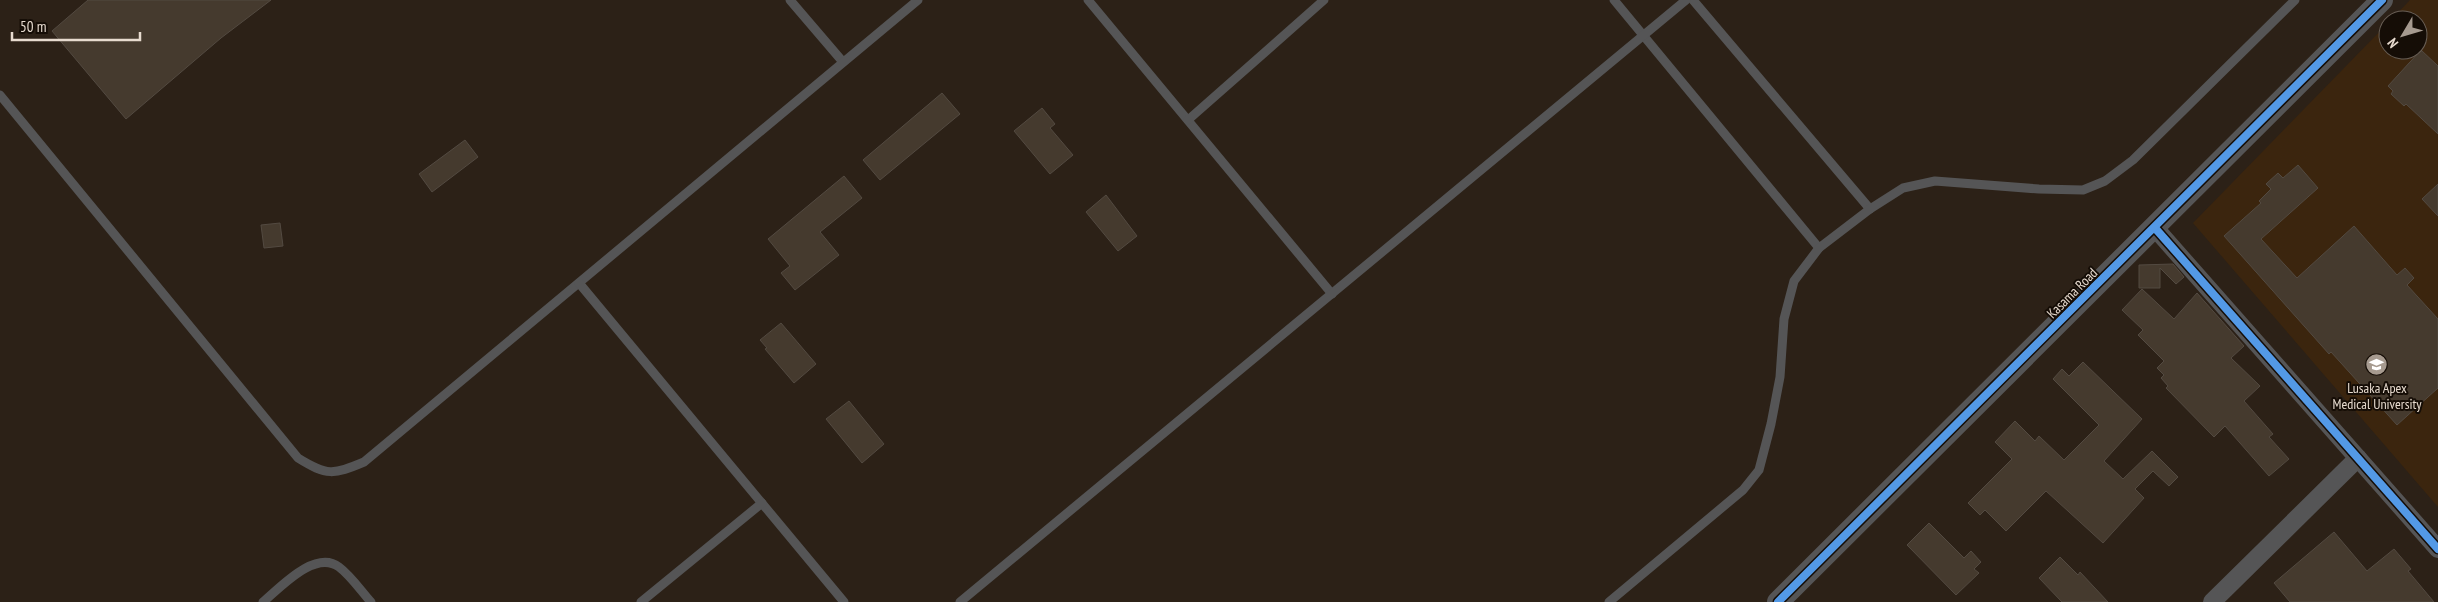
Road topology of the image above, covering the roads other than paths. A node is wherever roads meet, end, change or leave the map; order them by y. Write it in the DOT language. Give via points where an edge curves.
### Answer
graph roads {
  1 [pos="790,0"];
  2 [pos="918,0"];
  3 [pos="1088,0"];
  4 [pos="1324,0"];
  5 [pos="1614,0"];
  6 [pos="1686,0"];
  7 [pos="1693,0"];
  8 [pos="2295,0"];
  9 [pos="2382,0"];
  10 [pos="1644,35"];
  11 [pos="843,62"];
  12 [pos="0,95"];
  13 [pos="1188,120"];
  14 [pos="1870,209"];
  15 [pos="2155,228"];
  16 [pos="1819,248"];
  17 [pos="580,283"];
  18 [pos="1332,294"];
  19 [pos="2358,458"];
  20 [pos="762,503"];
  21 [pos="2438,549"];
  22 [pos="263,602"];
  23 [pos="371,602"];
  24 [pos="641,602"];
  25 [pos="844,602"];
  26 [pos="960,602"];
  27 [pos="1609,602"];
  28 [pos="1778,602"];
  29 [pos="2212,602"];
  1 -- 11 [label="lane"];
  2 -- 11 [label="lane"];
  3 -- 13 [label="lane"];
  4 -- 13 [label="lane"];
  5 -- 10 [label="lane"];
  6 -- 10 [label="lane"];
  7 -- 14 [label="lane"];
  8 -- 14 [label="lane" via="2132,160 2105,181 2082,190 2039,190 1935,181 1903,188"];
  9 -- 15 [label="street, Kasama Road"];
  10 -- 16 [label="lane"];
  10 -- 18 [label="lane"];
  11 -- 17 [label="lane"];
  12 -- 17 [label="lane" via="298,458 319,471 340,472 364,462"];
  13 -- 18 [label="lane"];
  14 -- 16 [label="lane"];
  15 -- 19 [label="street"];
  15 -- 28 [label="street, Kasama Road"];
  16 -- 27 [label="lane" via="1794,281 1784,320 1780,378 1758,470 1743,490"];
  17 -- 20 [label="lane"];
  18 -- 26 [label="lane"];
  19 -- 21 [label="street"];
  19 -- 29 [label="street"];
  20 -- 24 [label="lane"];
  20 -- 25 [label="lane"];
  22 -- 23 [label="lane" via="296,574 313,564 331,562"];
}
